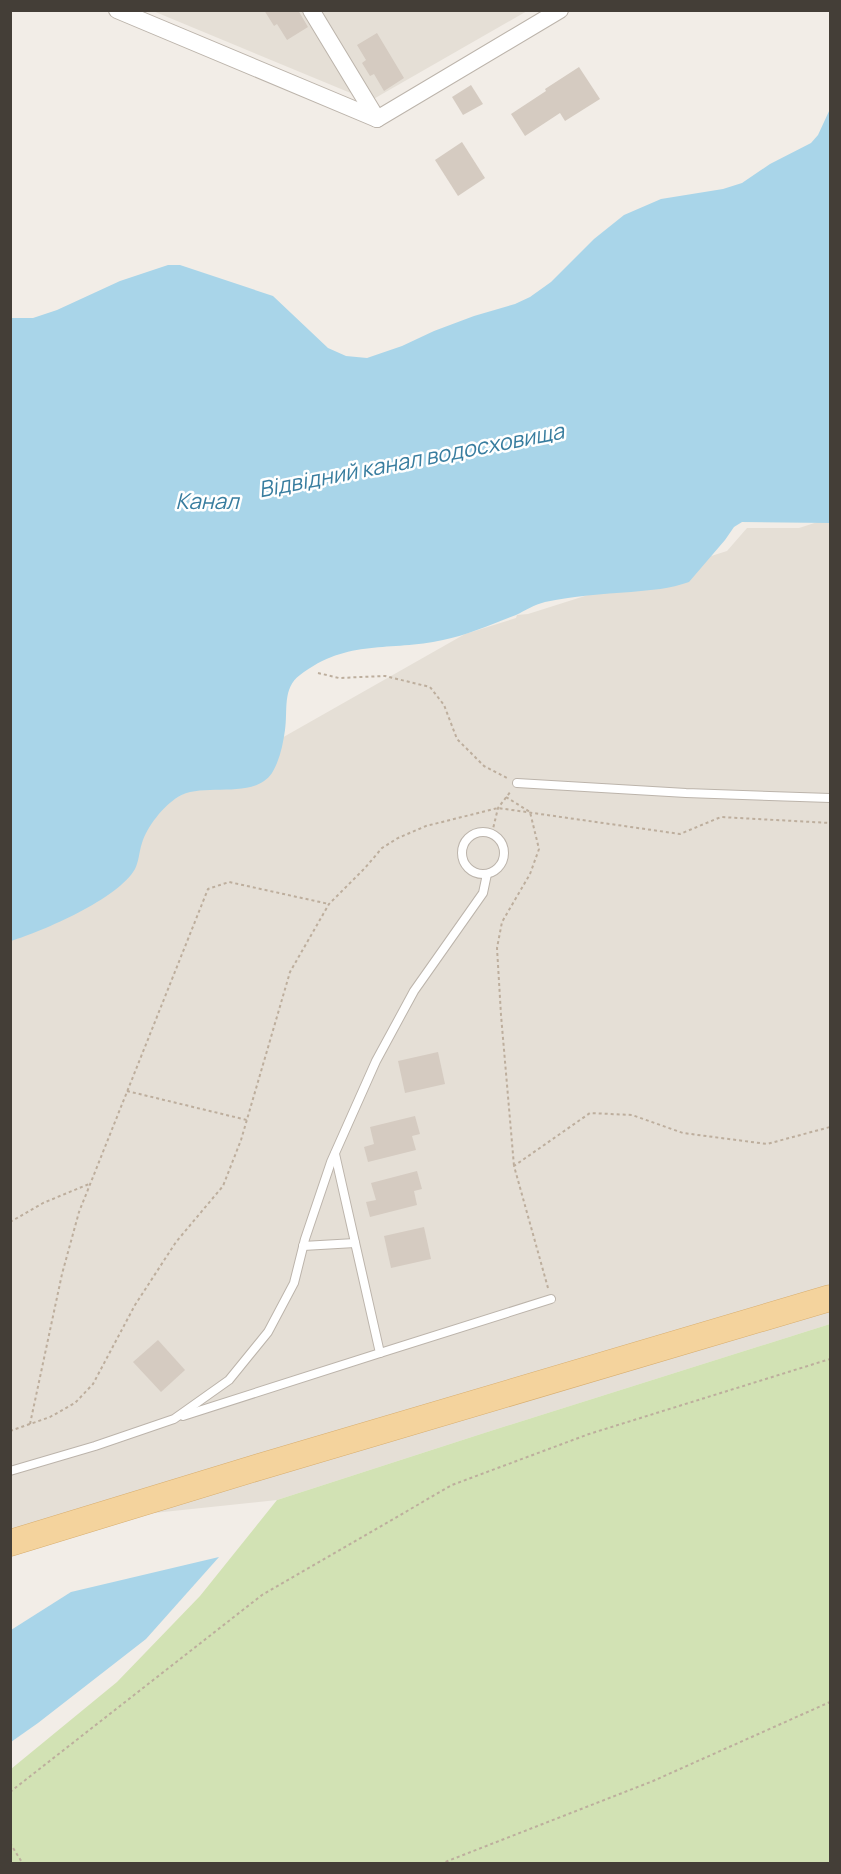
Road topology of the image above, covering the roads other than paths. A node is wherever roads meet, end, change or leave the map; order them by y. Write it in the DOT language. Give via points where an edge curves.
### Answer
graph roads {
  1 [pos="117,10"];
  2 [pos="311,10"];
  3 [pos="560,10"];
  4 [pos="378,119"];
  5 [pos="517,783"];
  6 [pos="831,798"];
  7 [pos="487,874"];
  8 [pos="335,1154"];
  9 [pos="355,1243"];
  10 [pos="303,1246"];
  11 [pos="831,1298"];
  12 [pos="550,1299"];
  13 [pos="380,1353"];
  14 [pos="174,1419"];
  15 [pos="10,1471"];
  16 [pos="10,1543"];
  1 -- 4 [label="street"];
  2 -- 4 [label="street"];
  3 -- 4 [label="street"];
  5 -- 6 [label="lane"];
  7 -- 7 [label="lane" via="468,867 462,854 466,840 478,832 492,833 502,842 505,855 499,867"];
  7 -- 8 [label="lane" via="483,893 414,991 376,1061"];
  8 -- 9 [label="lane"];
  8 -- 10 [label="lane"];
  9 -- 10 [label="lane"];
  9 -- 13 [label="lane"];
  10 -- 14 [label="lane" via="294,1283 268,1332 229,1380"];
  11 -- 16 [label="main road"];
  12 -- 13 [label="lane"];
  13 -- 14 [label="lane"];
  14 -- 15 [label="lane"];
}
